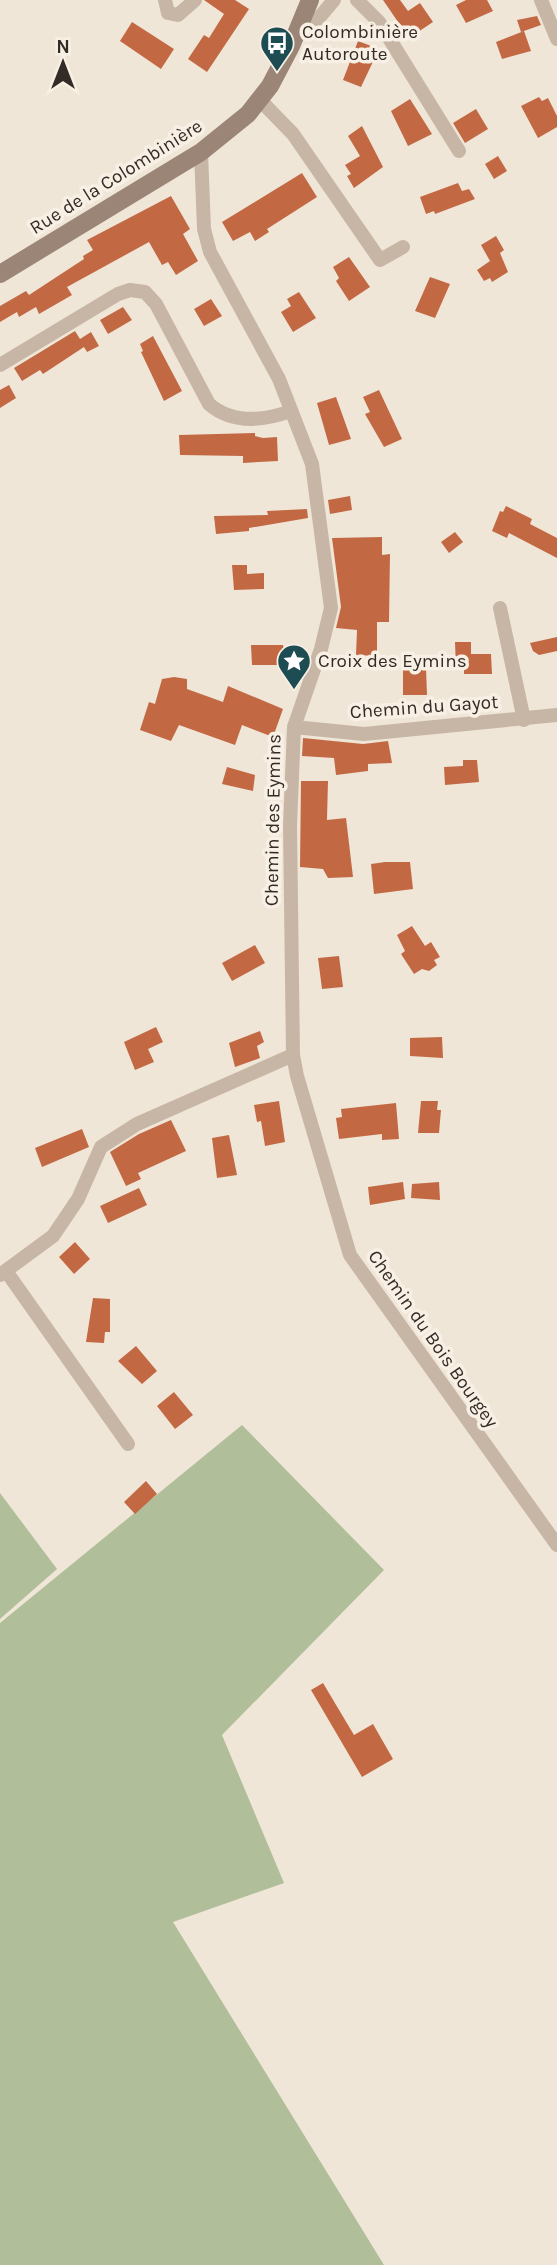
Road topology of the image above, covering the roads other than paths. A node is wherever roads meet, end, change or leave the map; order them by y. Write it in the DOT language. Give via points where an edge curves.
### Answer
graph roads {
  1 [pos="165,0"];
  2 [pos="194,0"];
  3 [pos="310,0"];
  4 [pos="334,0"];
  5 [pos="356,0"];
  6 [pos="541,0"];
  7 [pos="304,18"];
  8 [pos="557,39"];
  9 [pos="260,100"];
  10 [pos="459,151"];
  11 [pos="201,152"];
  12 [pos="403,247"];
  13 [pos="0,274"];
  14 [pos="0,365"];
  15 [pos="291,411"];
  16 [pos="500,608"];
  17 [pos="557,715"];
  18 [pos="524,720"];
  19 [pos="294,727"];
  20 [pos="293,1055"];
  21 [pos="3,1273"];
  22 [pos="128,1444"];
  23 [pos="557,1545"];
  1 -- 2 [label="street" via="168,13 178,15"];
  3 -- 7 [label="street, Rue de la Colombinière"];
  4 -- 7 [label="street" via="317,19"];
  5 -- 10 [label="street" via="379,22"];
  6 -- 8 [label="street"];
  7 -- 9 [label="street, Rue de la Colombinière"];
  9 -- 11 [label="street, Rue de la Colombinière"];
  9 -- 12 [label="street" via="293,134 380,260"];
  11 -- 13 [label="street, Rue de la Colombinière"];
  11 -- 15 [label="street, Chemin des Eymins" via="204,229 210,252 279,379"];
  14 -- 15 [label="street" via="118,295 130,290 145,292 156,304 209,404 222,415 276,416"];
  15 -- 19 [label="street, Chemin des Eymins" via="312,464 331,608"];
  16 -- 18 [label="street"];
  17 -- 18 [label="street, Chemin du Gayot"];
  18 -- 19 [label="street, Chemin du Gayot" via="364,734"];
  19 -- 20 [label="street, Chemin des Eymins" via="290,826"];
  20 -- 21 [label="street" via="137,1124 101,1147 78,1199 53,1236"];
  20 -- 23 [label="street, Chemin du Bois Bourgey" via="350,1255"];
  21 -- 22 [label="street"];
}
